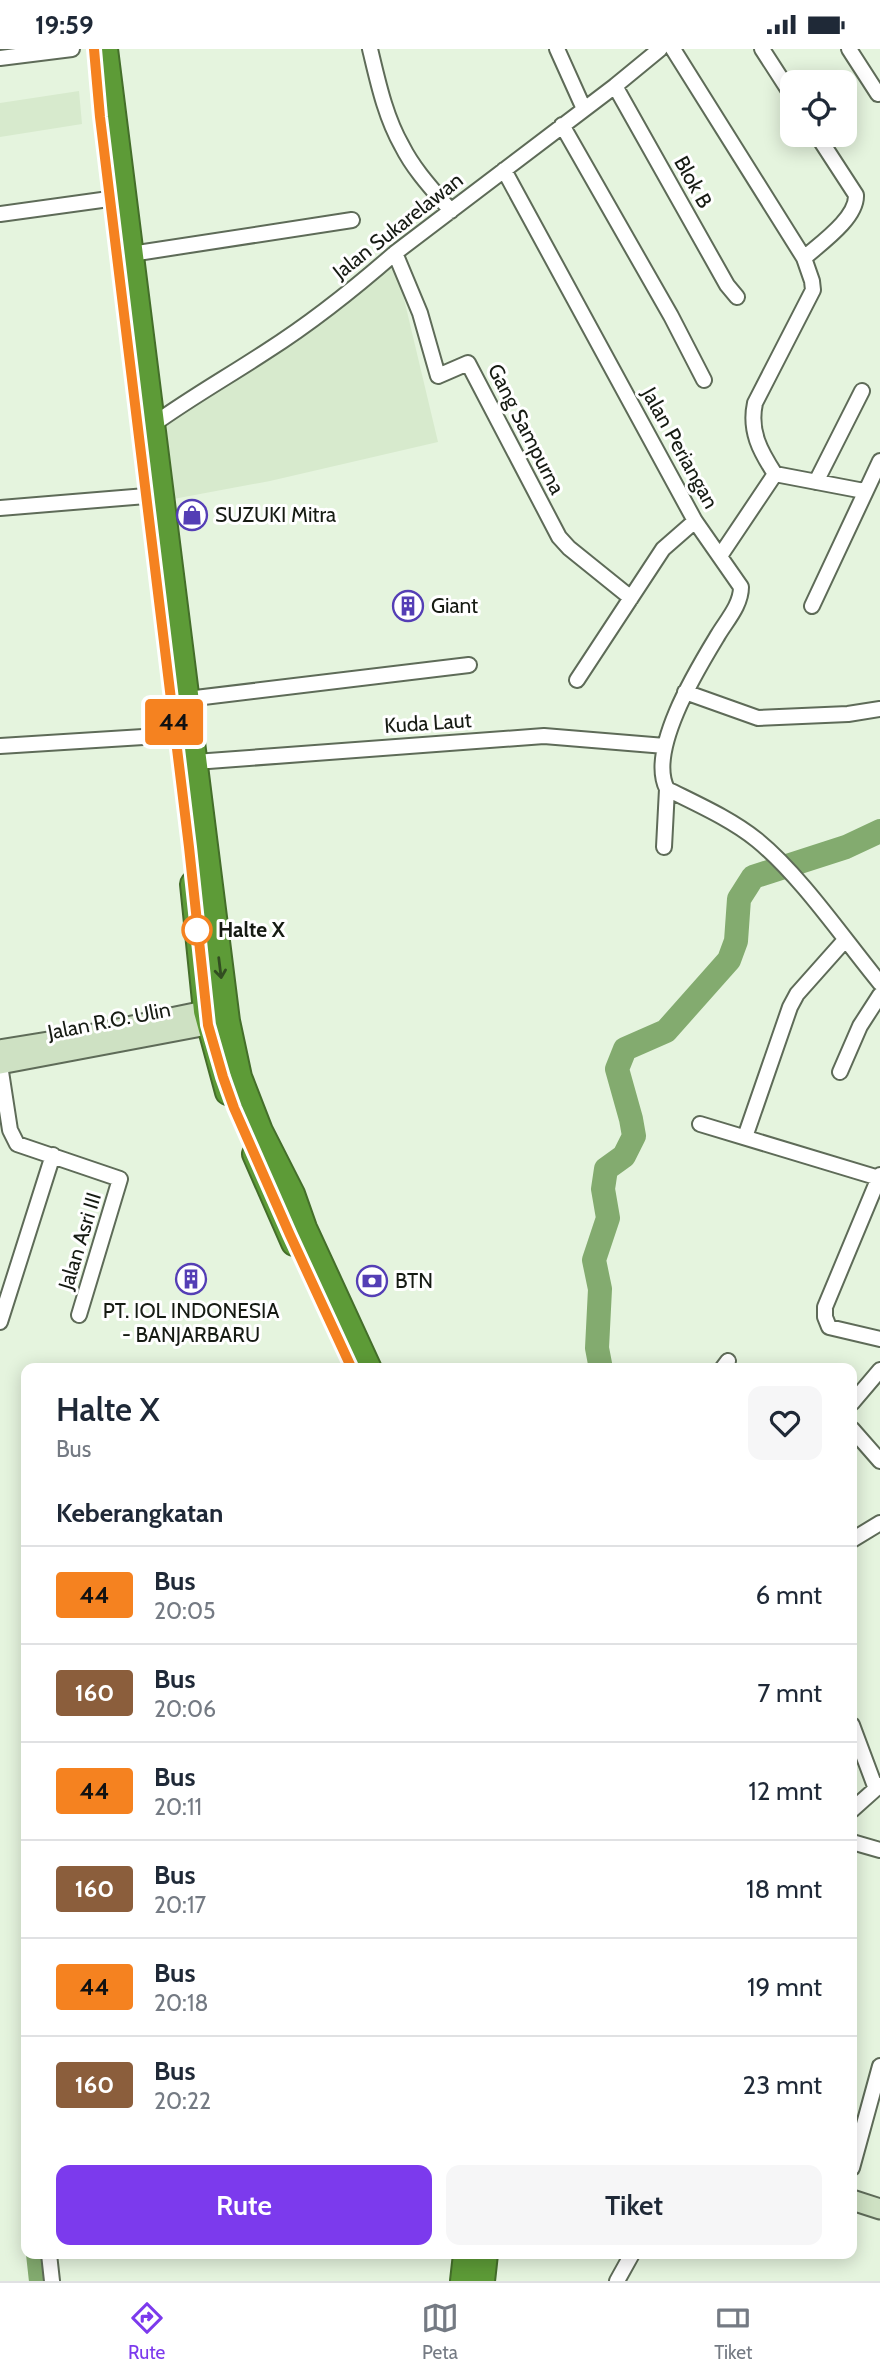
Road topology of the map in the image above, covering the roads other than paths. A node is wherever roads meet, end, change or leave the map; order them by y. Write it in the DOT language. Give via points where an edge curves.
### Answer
graph roads {
  1 [pos="72,49"];
  2 [pos="94,49"];
  3 [pos="105,49"];
  4 [pos="370,49"];
  5 [pos="557,49"];
  6 [pos="660,49"];
  7 [pos="673,49"];
  8 [pos="762,49"];
  9 [pos="849,49"];
  10 [pos="0,58"];
  11 [pos="780,77"];
  12 [pos="615,86"];
  13 [pos="878,94"];
  14 [pos="584,109"];
  15 [pos="562,125"];
  16 [pos="825,147"];
  17 [pos="505,170"];
  18 [pos="109,199"];
  19 [pos="451,211"];
  20 [pos="0,214"];
  21 [pos="352,220"];
  22 [pos="395,253"];
  23 [pos="131,254"];
  24 [pos="804,258"];
  25 [pos="737,297"];
  26 [pos="704,380"];
  27 [pos="862,391"];
  28 [pos="154,424"];
  29 [pos="880,461"];
  30 [pos="775,474"];
  31 [pos="816,482"];
  32 [pos="864,491"];
  33 [pos="146,496"];
  34 [pos="0,508"];
  35 [pos="695,521"];
  36 [pos="720,556"];
  37 [pos="163,568"];
  38 [pos="631,598"];
  39 [pos="812,607"];
  40 [pos="469,665"];
  41 [pos="577,680"];
  42 [pos="685,692"];
  43 [pos="187,699"];
  44 [pos="880,709"];
  45 [pos="175,735"];
  46 [pos="665,745"];
  47 [pos="0,746"];
  48 [pos="195,762"];
  49 [pos="667,789"];
  50 [pos="664,847"];
  51 [pos="845,940"];
  52 [pos="880,983"];
  53 [pos="880,995"];
  54 [pos="216,1016"];
  55 [pos="80,1043"];
  56 [pos="0,1050"];
  57 [pos="0,1064"];
  58 [pos="840,1072"];
  59 [pos="700,1124"];
  60 [pos="5,1133"];
  61 [pos="746,1137"];
  62 [pos="52,1155"];
  63 [pos="879,1177"];
  64 [pos="79,1315"];
  65 [pos="0,1322"];
  66 [pos="880,1339"];
  67 [pos="349,1363"];
  68 [pos="366,1363"];
  69 [pos="880,1370"];
  70 [pos="857,1397"];
  71 [pos="857,1435"];
  72 [pos="880,1461"];
  73 [pos="880,1523"];
  74 [pos="857,1537"];
  75 [pos="857,1737"];
  76 [pos="878,1787"];
  77 [pos="857,1805"];
  78 [pos="857,1843"];
  79 [pos="880,1850"];
  80 [pos="880,2066"];
  81 [pos="857,2150"];
  82 [pos="857,2202"];
  83 [pos="880,2209"];
  84 [pos="50,2259"];
  85 [pos="465,2259"];
  86 [pos="484,2259"];
  87 [pos="629,2259"];
  88 [pos="52,2281"];
  89 [pos="463,2281"];
  90 [pos="482,2281"];
  91 [pos="617,2281"];
  1 -- 10 [label="street"];
  2 -- 18 [label="highway"];
  3 -- 23 [label="highway"];
  4 -- 19 [label="street" via="401,146"];
  5 -- 14 [label="street"];
  6 -- 12 [label="street, Jalan Sukarelawan"];
  7 -- 24 [label="street"];
  8 -- 11 [label="street"];
  9 -- 13 [label="street"];
  12 -- 14 [label="street, Jalan Sukarelawan"];
  12 -- 25 [label="street, Blok B"];
  14 -- 15 [label="street, Jalan Sukarelawan"];
  15 -- 17 [label="street, Jalan Sukarelawan"];
  15 -- 26 [label="street"];
  16 -- 24 [label="street" via="856,195 855,206"];
  17 -- 19 [label="street, Jalan Sukarelawan"];
  17 -- 35 [label="street, Jalan Periangan"];
  18 -- 20 [label="street"];
  18 -- 33 [label="highway"];
  19 -- 22 [label="street, Jalan Sukarelawan"];
  21 -- 23 [label="street"];
  22 -- 28 [label="street, Jalan Sukarelawan" via="269,350"];
  22 -- 38 [label="street, Gang Sampurna" via="420,313 438,376 468,363 559,537"];
  23 -- 28 [label="highway"];
  24 -- 30 [label="street" via="813,290 753,413 754,436"];
  27 -- 31 [label="street"];
  28 -- 37 [label="highway"];
  29 -- 32 [label="street"];
  30 -- 31 [label="street"];
  30 -- 36 [label="street"];
  31 -- 32 [label="street"];
  32 -- 39 [label="street"];
  33 -- 34 [label="street"];
  33 -- 37 [label="highway"];
  35 -- 36 [label="street, Jalan Periangan"];
  35 -- 38 [label="street" via="663,549"];
  36 -- 42 [label="street, Jalan Periangan" via="739,582 740,597"];
  37 -- 43 [label="highway"];
  37 -- 45 [label="highway"];
  38 -- 41 [label="street"];
  40 -- 43 [label="street"];
  42 -- 44 [label="street" via="758,719"];
  42 -- 46 [label="street, Jalan Periangan"];
  43 -- 48 [label="highway"];
  45 -- 47 [label="street"];
  45 -- 54 [label="highway"];
  46 -- 48 [label="street, Kuda Laut" via="544,736"];
  46 -- 49 [label="street"];
  48 -- 54 [label="highway, one-way"];
  49 -- 50 [label="street"];
  49 -- 51 [label="street" via="746,832 794,877"];
  51 -- 52 [label="street"];
  51 -- 61 [label="street" via="790,1007"];
  53 -- 58 [label="street"];
  54 -- 55 [label="main road, Jalan R.O. Ulin"];
  54 -- 67 [label="highway" via="223,1077 234,1108"];
  54 -- 68 [label="highway" via="248,1102"];
  55 -- 56 [label="main road, Jalan R.O. Ulin"];
  55 -- 57 [label="main road, Jalan R.O. Ulin"];
  57 -- 60 [label="street"];
  59 -- 61 [label="street"];
  60 -- 62 [label="street" via="17,1144"];
  61 -- 63 [label="street"];
  62 -- 64 [label="street, Jalan Asri III" via="120,1179"];
  62 -- 65 [label="street"];
  63 -- 66 [label="street" via="825,1307 825,1317 829,1327"];
  69 -- 70 [label="street"];
  71 -- 72 [label="street"];
  73 -- 74 [label="street"];
  75 -- 76 [label="street"];
  76 -- 77 [label="street"];
  78 -- 79 [label="street"];
  80 -- 81 [label="street"];
  82 -- 83 [label="main road"];
  84 -- 88 [label="street"];
  85 -- 89 [label="highway"];
  86 -- 90 [label="highway"];
  87 -- 91 [label="street"];
}
